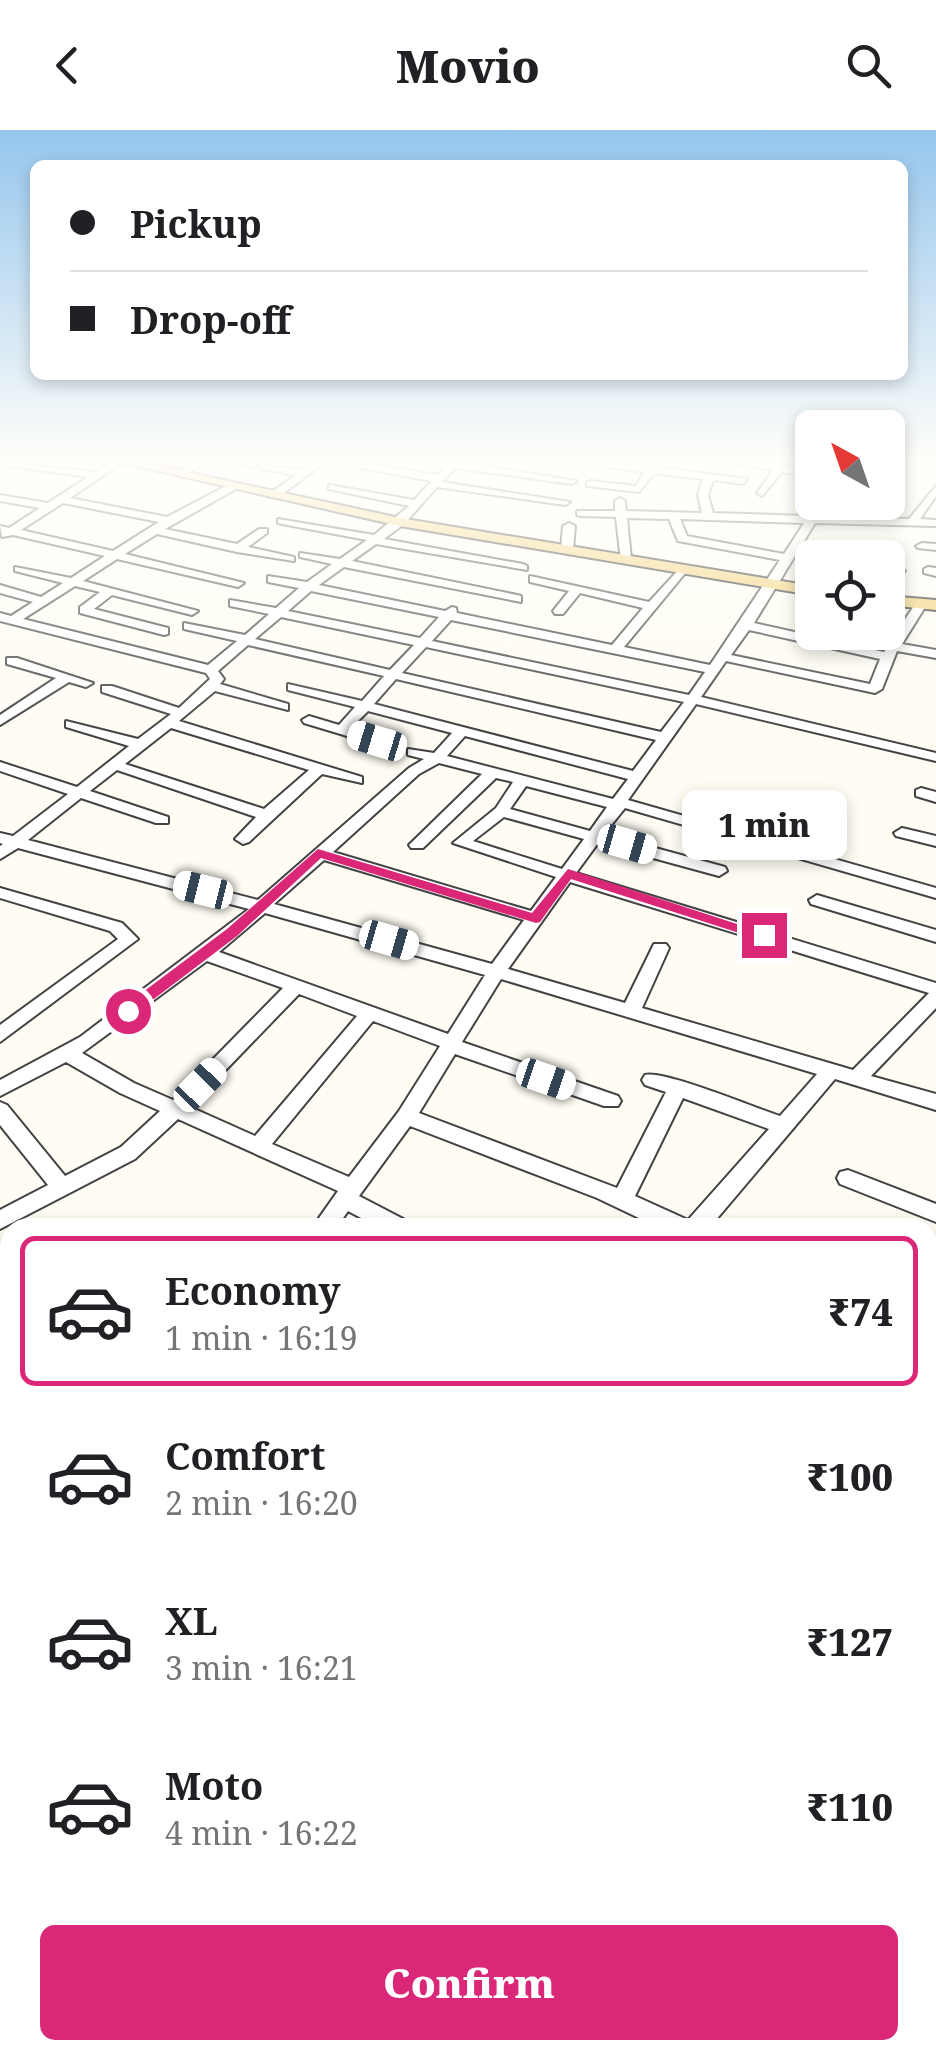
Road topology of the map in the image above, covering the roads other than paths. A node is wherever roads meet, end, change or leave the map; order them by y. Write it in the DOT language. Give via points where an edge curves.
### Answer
graph roads {
  1 [pos="103,552"];
  2 [pos="123,552"];
  3 [pos="255,552"];
  4 [pos="359,552"];
  5 [pos="439,552"];
  6 [pos="585,552"];
  7 [pos="625,552"];
  8 [pos="759,552"];
  9 [pos="794,552"];
  10 [pos="304,554"];
  11 [pos="119,555"];
  12 [pos="792,557"];
  13 [pos="625,559"];
  14 [pos="290,560"];
  15 [pos="343,563"];
  16 [pos="522,568"];
  17 [pos="19,569"];
  18 [pos="682,570"];
  19 [pos="272,578"];
  20 [pos="534,579"];
  21 [pos="72,582"];
  22 [pos="238,583"];
  23 [pos="772,586"];
  24 [pos="308,587"];
  25 [pos="0,589"];
  26 [pos="577,589"];
  27 [pos="795,589"];
  28 [pos="470,591"];
  29 [pos="110,592"];
  30 [pos="517,598"];
  31 [pos="43,601"];
  32 [pos="234,603"];
  33 [pos="929,605"];
  34 [pos="650,606"];
  35 [pos="192,611"];
  36 [pos="558,611"];
  37 [pos="278,612"];
  38 [pos="448,616"];
  39 [pos="3,618"];
  40 [pos="746,625"];
  41 [pos="188,626"];
  42 [pos="164,630"];
  43 [pos="795,632"];
  44 [pos="246,640"];
  45 [pos="420,644"];
  46 [pos="883,650"];
  47 [pos="614,651"];
  48 [pos="890,652"];
  49 [pos="936,654"];
  50 [pos="12,661"];
  51 [pos="719,664"];
  52 [pos="393,674"];
  53 [pos="66,678"];
  54 [pos="212,678"];
  55 [pos="86,683"];
  56 [pos="293,687"];
  57 [pos="106,689"];
  58 [pos="695,700"];
  59 [pos="283,707"];
  60 [pos="362,708"];
  61 [pos="4,715"];
  62 [pos="175,718"];
  63 [pos="309,720"];
  64 [pos="71,724"];
  65 [pos="342,730"];
  66 [pos="461,732"];
  67 [pos="667,738"];
  68 [pos="377,741"];
  69 [pos="141,745"];
  70 [pos="412,752"];
  71 [pos="936,757"];
  72 [pos="436,759"];
  73 [pos="115,765"];
  74 [pos="0,766"];
  75 [pos="320,768"];
  76 [pos="491,774"];
  77 [pos="638,777"];
  78 [pos="357,780"];
  79 [pos="522,781"];
  80 [pos="81,791"];
  81 [pos="619,804"];
  82 [pos="501,811"];
  83 [pos="268,816"];
  84 [pos="162,820"];
  85 [pos="902,833"];
  86 [pos="596,835"];
  87 [pos="243,839"];
  88 [pos="936,841"];
  89 [pos="418,844"];
  90 [pos="5,845"];
  91 [pos="318,853"];
  92 [pos="719,871"];
  93 [pos="568,874"];
  94 [pos="0,893"];
  95 [pos="936,894"];
  96 [pos="817,900"];
  97 [pos="262,906"];
  98 [pos="536,918"];
  99 [pos="936,936"];
  100 [pos="660,948"];
  101 [pos="204,954"];
  102 [pos="497,971"];
  103 [pos="294,988"];
  104 [pos="934,999"];
  105 [pos="631,1010"];
  106 [pos="368,1014"];
  107 [pos="0,1034"];
  108 [pos="451,1044"];
  109 [pos="68,1054"];
  110 [pos="832,1070"];
  111 [pos="857,1078"];
  112 [pos="652,1080"];
  113 [pos="678,1088"];
  114 [pos="0,1089"];
  115 [pos="610,1102"];
  116 [pos="936,1102"];
  117 [pos="176,1109"];
  118 [pos="0,1110"];
  119 [pos="406,1116"];
  120 [pos="784,1126"];
  121 [pos="258,1146"];
  122 [pos="848,1178"];
  123 [pos="63,1190"];
  124 [pos="348,1194"];
  125 [pos="622,1200"];
  126 [pos="936,1214"];
  127 [pos="4,1218"];
  128 [pos="330,1218"];
  129 [pos="385,1218"];
  130 [pos="661,1218"];
  131 [pos="703,1218"];
  1 -- 11 [label="street"];
  2 -- 11 [label="street"];
  3 -- 14 [label="street"];
  4 -- 15 [label="street"];
  5 -- 16 [label="street"];
  6 -- 13 [label="main road"];
  7 -- 13 [label="street"];
  8 -- 12 [label="street"];
  9 -- 12 [label="street"];
  10 -- 15 [label="street"];
  11 -- 21 [label="street"];
  11 -- 22 [label="street"];
  12 -- 23 [label="street"];
  13 -- 18 [label="main road"];
  15 -- 24 [label="street"];
  15 -- 28 [label="street"];
  17 -- 21 [label="street"];
  18 -- 23 [label="main road"];
  18 -- 34 [label="street"];
  19 -- 24 [label="street"];
  20 -- 26 [label="street"];
  21 -- 29 [label="street"];
  21 -- 31 [label="street"];
  23 -- 27 [label="main road"];
  23 -- 40 [label="street"];
  24 -- 37 [label="street"];
  24 -- 38 [label="street"];
  25 -- 31 [label="street"];
  26 -- 34 [label="street"];
  26 -- 36 [label="street"];
  28 -- 30 [label="street"];
  28 -- 38 [label="street"];
  29 -- 35 [label="street"];
  29 -- 42 [label="street" via="84,610"];
  31 -- 39 [label="street"];
  32 -- 37 [label="street"];
  33 -- 48 [label="street"];
  34 -- 47 [label="street"];
  37 -- 44 [label="street"];
  37 -- 45 [label="street"];
  38 -- 45 [label="street"];
  38 -- 47 [label="street"];
  39 -- 54 [label="street"];
  40 -- 43 [label="street"];
  40 -- 51 [label="street"];
  41 -- 44 [label="street"];
  44 -- 52 [label="street"];
  44 -- 54 [label="street"];
  45 -- 52 [label="street"];
  45 -- 58 [label="street"];
  46 -- 48 [label="street"];
  47 -- 51 [label="street"];
  48 -- 49 [label="street"];
  48 -- 51 [label="street" via="875,688"];
  50 -- 53 [label="street"];
  51 -- 58 [label="street"];
  52 -- 60 [label="street"];
  52 -- 67 [label="street"];
  53 -- 55 [label="street"];
  53 -- 61 [label="street"];
  54 -- 59 [label="street"];
  54 -- 62 [label="street"];
  56 -- 60 [label="street"];
  57 -- 62 [label="street"];
  58 -- 67 [label="street"];
  58 -- 71 [label="street"];
  60 -- 65 [label="street"];
  60 -- 66 [label="street"];
  62 -- 69 [label="street"];
  62 -- 75 [label="street"];
  63 -- 65 [label="street"];
  64 -- 69 [label="street"];
  65 -- 68 [label="street"];
  66 -- 72 [label="street"];
  66 -- 77 [label="street"];
  67 -- 77 [label="street"];
  69 -- 73 [label="street"];
  70 -- 72 [label="street"];
  72 -- 76 [label="street"];
  72 -- 91 [label="street"];
  73 -- 80 [label="street"];
  73 -- 83 [label="street"];
  74 -- 80 [label="street"];
  75 -- 78 [label="street"];
  75 -- 83 [label="street"];
  76 -- 79 [label="street"];
  76 -- 89 [label="street"];
  77 -- 81 [label="street"];
  79 -- 81 [label="street"];
  79 -- 82 [label="street"];
  80 -- 84 [label="street"];
  80 -- 90 [label="street"];
  81 -- 86 [label="street"];
  81 -- 95 [label="street"];
  82 -- 86 [label="street"];
  82 -- 93 [label="street" via="462,842"];
  83 -- 87 [label="street"];
  85 -- 88 [label="street"];
  86 -- 92 [label="street"];
  86 -- 93 [label="street"];
  90 -- 97 [label="street"];
  91 -- 97 [label="street"];
  91 -- 98 [label="street"];
  93 -- 98 [label="street"];
  93 -- 104 [label="street"];
  94 -- 107 [label="street" via="116,926 130,939"];
  96 -- 99 [label="street"];
  97 -- 101 [label="street"];
  97 -- 102 [label="street"];
  98 -- 102 [label="street"];
  100 -- 105 [label="street"];
  101 -- 103 [label="street"];
  101 -- 109 [label="street"];
  102 -- 105 [label="street"];
  102 -- 108 [label="street"];
  103 -- 106 [label="street"];
  103 -- 117 [label="street"];
  104 -- 111 [label="street"];
  105 -- 110 [label="street"];
  106 -- 108 [label="street"];
  106 -- 121 [label="street"];
  108 -- 115 [label="street"];
  108 -- 119 [label="street"];
  109 -- 114 [label="street"];
  109 -- 117 [label="street"];
  110 -- 111 [label="street"];
  110 -- 120 [label="street"];
  111 -- 116 [label="street"];
  112 -- 113 [label="street"];
  113 -- 120 [label="street"];
  113 -- 125 [label="street"];
  117 -- 121 [label="street"];
  117 -- 123 [label="street" via="128,1152"];
  118 -- 123 [label="street"];
  119 -- 124 [label="street"];
  119 -- 125 [label="street"];
  120 -- 131 [label="street"];
  121 -- 124 [label="street"];
  122 -- 126 [label="street"];
  123 -- 127 [label="street"];
  124 -- 128 [label="street"];
  124 -- 129 [label="street"];
  125 -- 130 [label="street"];
}
